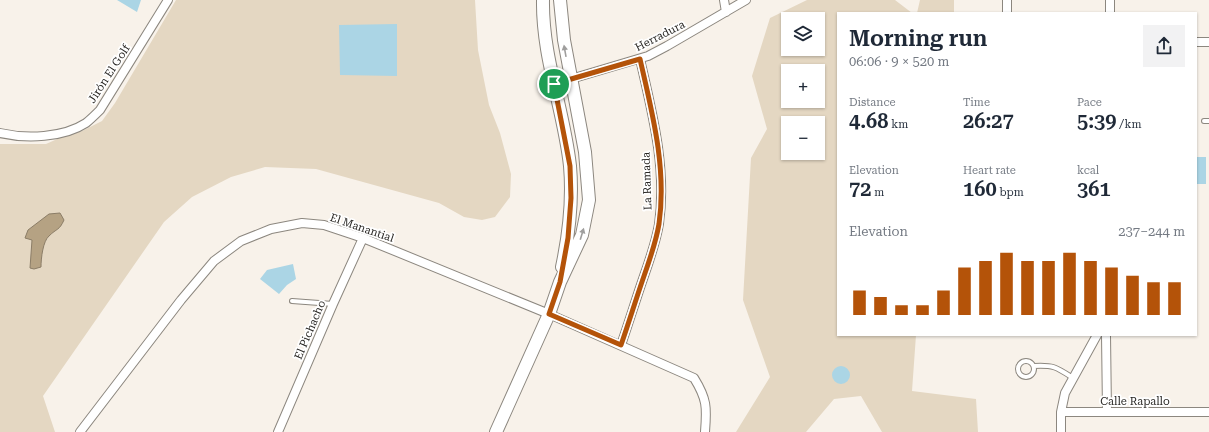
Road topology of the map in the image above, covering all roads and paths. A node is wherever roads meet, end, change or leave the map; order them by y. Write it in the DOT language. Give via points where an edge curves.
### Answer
graph roads {
  1 [pos="168,0"];
  2 [pos="543,0"];
  3 [pos="560,0"];
  4 [pos="724,0"];
  5 [pos="746,0"];
  6 [pos="1007,0"];
  7 [pos="1110,0"];
  8 [pos="726,12"];
  9 [pos="1008,12"];
  10 [pos="1110,12"];
  11 [pos="1197,42"];
  12 [pos="1209,42"];
  13 [pos="640,59"];
  14 [pos="571,79"];
  15 [pos="554,84"];
  16 [pos="0,133"];
  17 [pos="363,238"];
  18 [pos="560,282"];
  19 [pos="292,300"];
  20 [pos="333,304"];
  21 [pos="549,314"];
  22 [pos="1096,336"];
  23 [pos="1106,336"];
  24 [pos="621,345"];
  25 [pos="1034,366"];
  26 [pos="1073,378"];
  27 [pos="1061,412"];
  28 [pos="1107,412"];
  29 [pos="1209,412"];
  30 [pos="80,432"];
  31 [pos="278,432"];
  32 [pos="496,432"];
  33 [pos="705,432"];
  34 [pos="1061,432"];
  1 -- 16 [label="street, Jirón El Golf" via="100,110 86,123 52,135 34,137"];
  2 -- 15 [label="street" via="546,46"];
  14 -- 3 [label="street, one-way" via="562,32"];
  4 -- 8 [label="street"];
  5 -- 8 [label="street, Herradura"];
  6 -- 9 [label="street"];
  7 -- 10 [label="street"];
  8 -- 13 [label="street, Herradura"];
  11 -- 12 [label="street"];
  13 -- 14 [label="street, Herradura"];
  13 -- 24 [label="street, La Ramada" via="654,120 661,198 659,224 652,251"];
  14 -- 15 [label="street, Herradura"];
  18 -- 14 [label="street, one-way" via="582,235 589,200 585,152"];
  15 -- 18 [label="street" via="565,134 571,198 568,238"];
  17 -- 20 [label="street, El Pichacho"];
  17 -- 21 [label="street, El Manantial"];
  17 -- 30 [label="street, El Manantial" via="324,225 302,223 271,229 241,241 214,261 181,300"];
  18 -- 21 [label="street"];
  19 -- 20 [label="lane"];
  20 -- 31 [label="street, El Pichacho"];
  21 -- 24 [label="street, El Manantial"];
  21 -- 32 [label="street"];
  22 -- 26 [label="street"];
  23 -- 28 [label="street"];
  24 -- 33 [label="street, El Manantial" via="694,378 702,392 706,411"];
  25 -- 25 [label="lane" via="1034,372 1030,377 1024,378 1019,375 1019,363 1024,360"];
  25 -- 26 [label="lane" via="1059,368"];
  26 -- 27 [label="street" via="1065,393"];
  27 -- 28 [label="street, Calle Rapallo"];
  27 -- 34 [label="street"];
  28 -- 29 [label="street, Calle Rapallo"];
}
